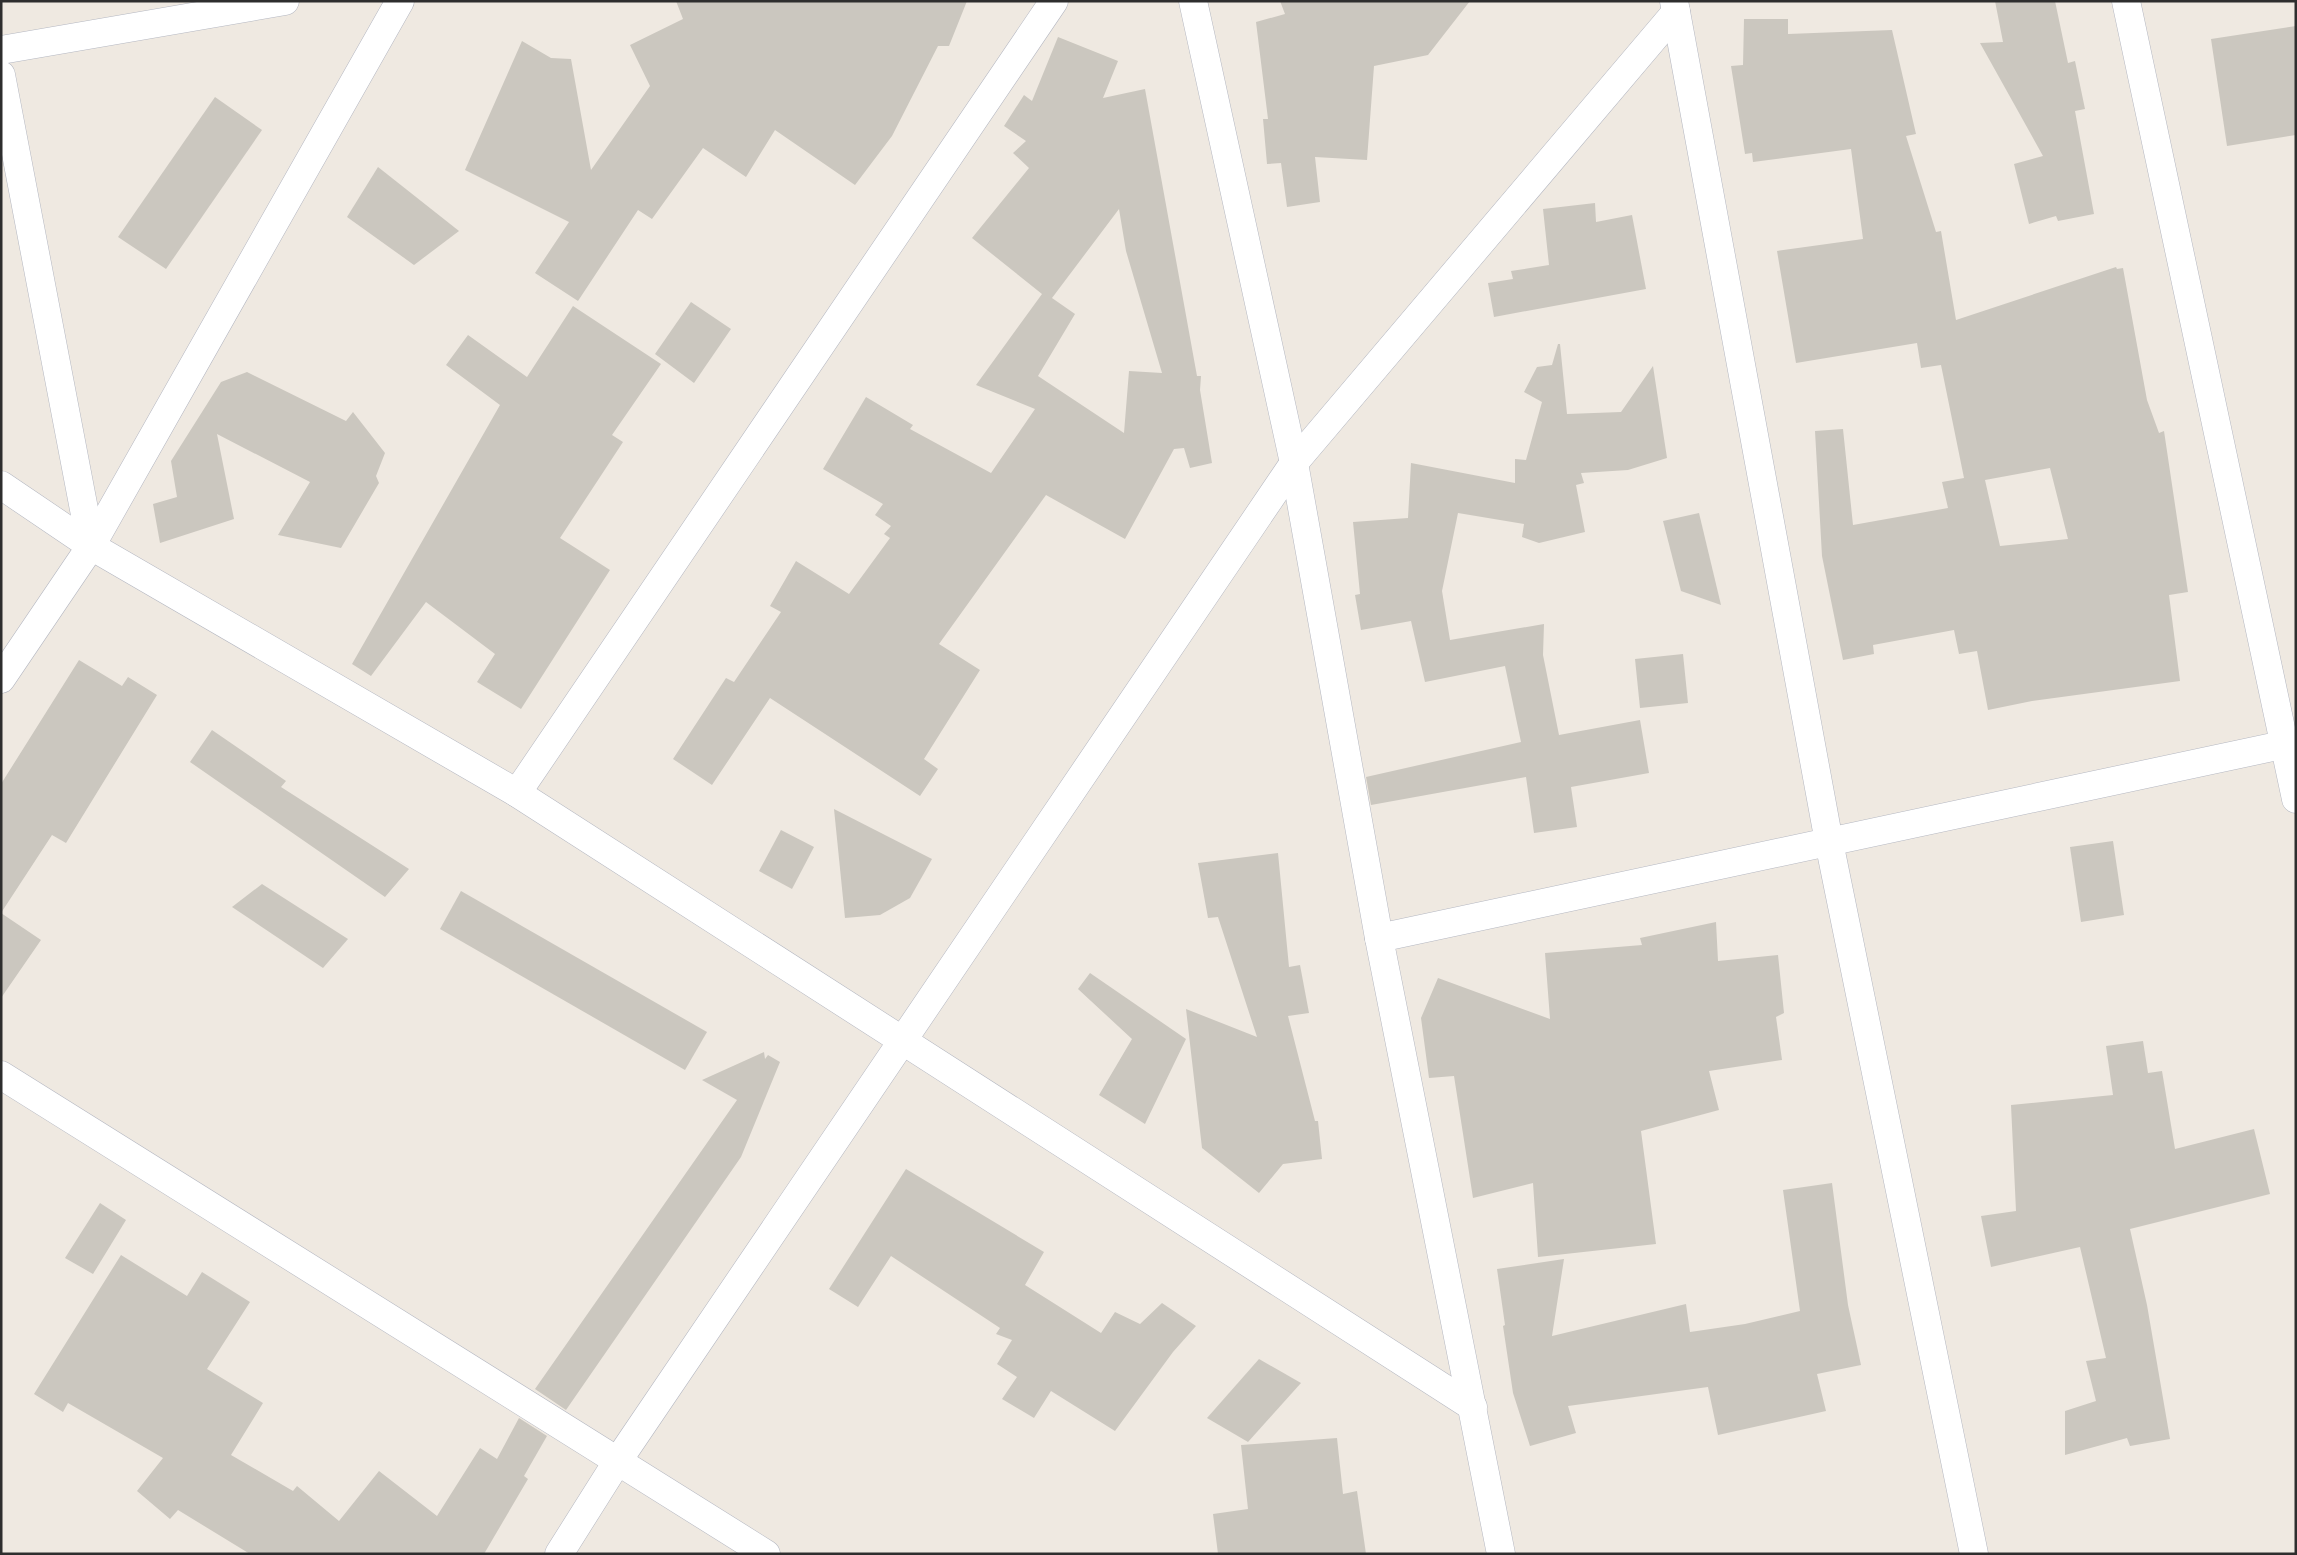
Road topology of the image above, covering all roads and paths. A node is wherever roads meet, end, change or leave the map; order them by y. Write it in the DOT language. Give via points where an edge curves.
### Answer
graph roads {
  1 [pos="286,1"];
  2 [pos="400,1"];
  3 [pos="1054,1"];
  4 [pos="1193,1"];
  5 [pos="2126,1"];
  6 [pos="1675,6"];
  7 [pos="1,50"];
  8 [pos="1,75"];
  9 [pos="1294,464"];
  10 [pos="1,486"];
  11 [pos="92,546"];
  12 [pos="1,679"];
  13 [pos="2290,743"];
  14 [pos="517,793"];
  15 [pos="2296,799"];
  16 [pos="1829,842"];
  17 [pos="1379,938"];
  18 [pos="902,1041"];
  19 [pos="1,1075"];
  20 [pos="1473,1407"];
  21 [pos="617,1462"];
  22 [pos="559,1554"];
  23 [pos="766,1554"];
  24 [pos="1501,1554"];
  25 [pos="1974,1554"];
  1 -- 7 [label="street"];
  2 -- 11 [label="street"];
  3 -- 14 [label="street"];
  4 -- 9 [label="street"];
  5 -- 13 [label="street"];
  6 -- 9 [label="street"];
  6 -- 16 [label="street"];
  8 -- 11 [label="street"];
  9 -- 17 [label="street"];
  9 -- 18 [label="street"];
  10 -- 11 [label="street"];
  11 -- 12 [label="street"];
  11 -- 14 [label="street"];
  13 -- 15 [label="street"];
  13 -- 16 [label="street"];
  14 -- 18 [label="street"];
  16 -- 17 [label="street"];
  16 -- 25 [label="street"];
  17 -- 20 [label="street"];
  18 -- 20 [label="street"];
  18 -- 21 [label="street"];
  19 -- 21 [label="street"];
  20 -- 24 [label="street"];
  21 -- 22 [label="street"];
  21 -- 23 [label="street"];
}
